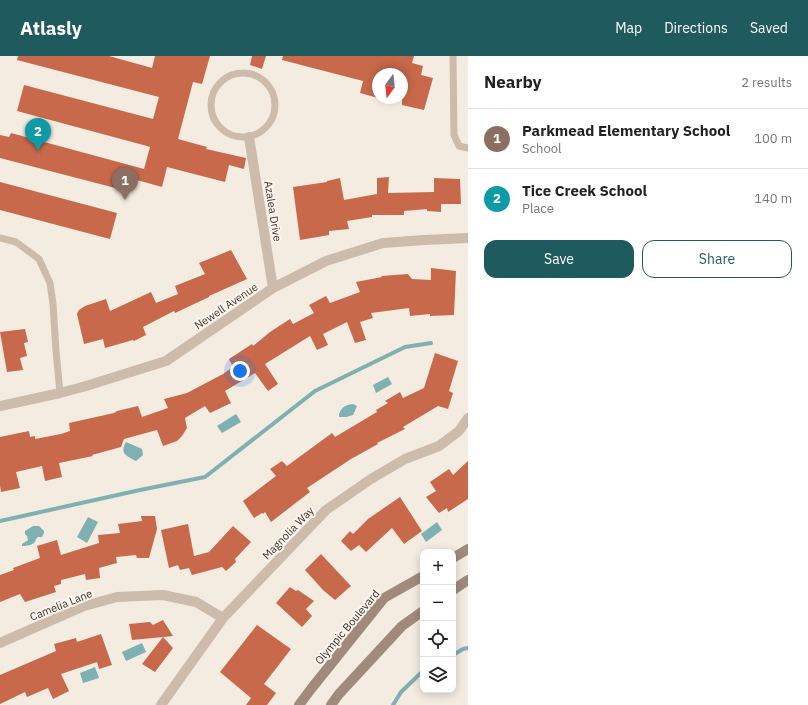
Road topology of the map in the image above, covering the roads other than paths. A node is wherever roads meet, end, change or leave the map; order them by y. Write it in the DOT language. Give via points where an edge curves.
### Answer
graph roads {
  1 [pos="453,56"];
  2 [pos="249,137"];
  3 [pos="468,148"];
  4 [pos="0,238"];
  5 [pos="468,238"];
  6 [pos="274,288"];
  7 [pos="60,393"];
  8 [pos="0,406"];
  9 [pos="468,418"];
  10 [pos="468,549"];
  11 [pos="456,556"];
  12 [pos="420,578"];
  13 [pos="468,580"];
  14 [pos="456,588"];
  15 [pos="420,613"];
  16 [pos="223,618"];
  17 [pos="0,643"];
  18 [pos="161,705"];
  19 [pos="300,705"];
  20 [pos="330,705"];
  1 -- 3 [label="lane" via="454,135 459,146"];
  2 -- 2 [label="lane" via="270,123 274,113 273,93 268,84 251,74 229,75 214,90 210,101 211,112 223,131 239,137"];
  2 -- 6 [label="street, Azalea Drive"];
  4 -- 7 [label="lane" via="16,242 39,259 50,282"];
  5 -- 6 [label="street, Newell Avenue" via="383,243 326,261"];
  6 -- 7 [label="street, Newell Avenue" via="166,361"];
  7 -- 8 [label="street, Newell Avenue"];
  9 -- 16 [label="street, Magnolia Way" via="459,430 438,446 405,459 326,510"];
  10 -- 11 [label="main road"];
  12 -- 19 [label="main road, Olympic Boulevard" via="384,598"];
  13 -- 14 [label="main road"];
  15 -- 20 [label="main road" via="402,626"];
  16 -- 17 [label="street, Camelia Lane" via="196,602 163,595 117,597 84,606"];
  16 -- 18 [label="street, Magnolia Way"];
}
